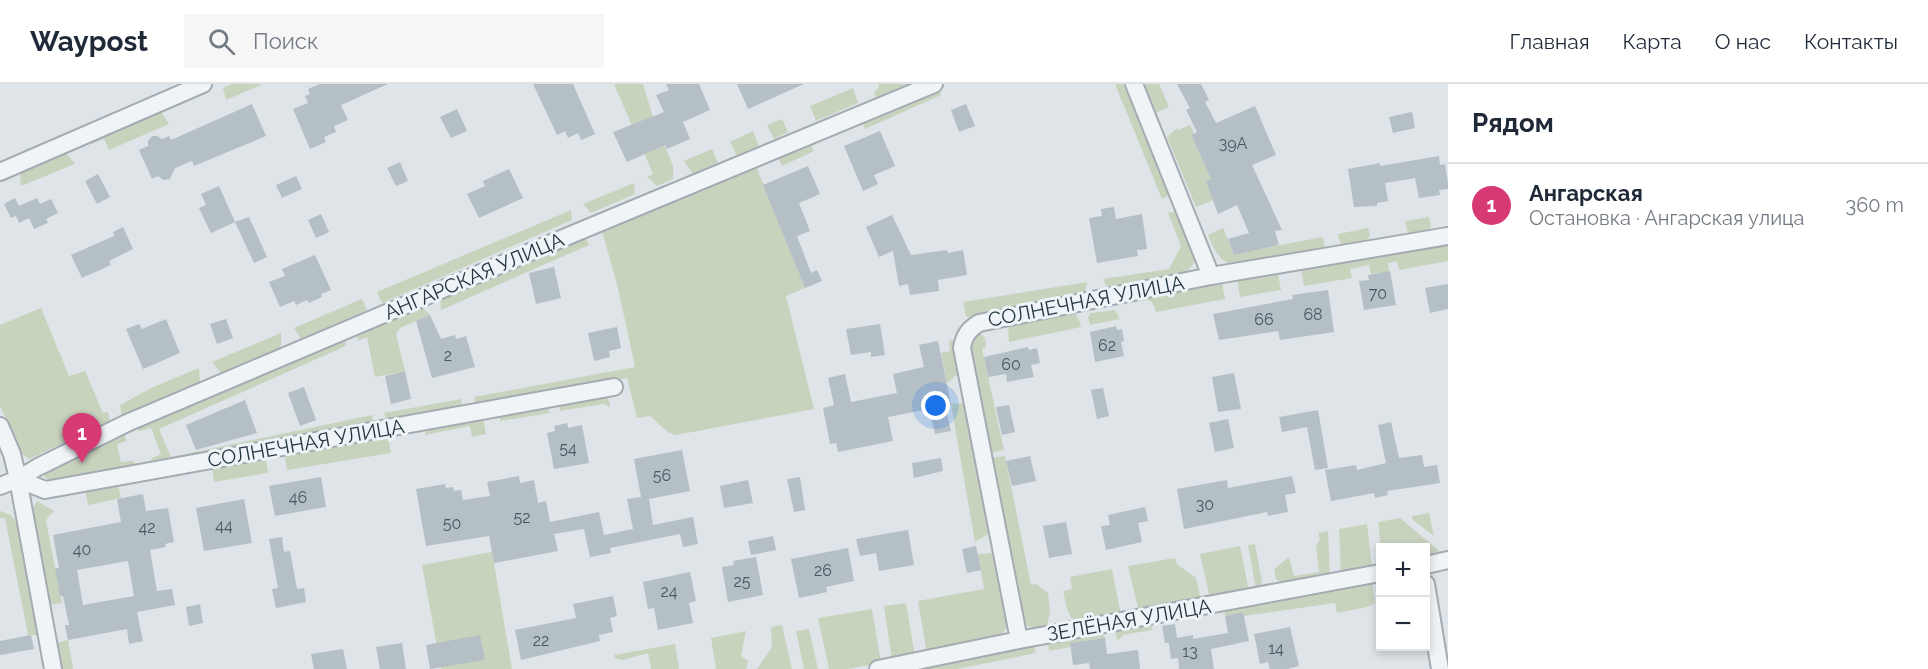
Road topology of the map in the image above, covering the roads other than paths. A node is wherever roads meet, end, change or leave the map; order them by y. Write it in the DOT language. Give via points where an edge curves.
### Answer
graph roads {
  1 [pos="203,84"];
  2 [pos="934,84"];
  3 [pos="1134,84"];
  4 [pos="0,172"];
  5 [pos="1448,236"];
  6 [pos="1211,276"];
  7 [pos="614,387"];
  8 [pos="0,426"];
  9 [pos="18,479"];
  10 [pos="0,486"];
  11 [pos="1448,560"];
  12 [pos="1430,564"];
  13 [pos="1376,574"];
  14 [pos="1427,597"];
  15 [pos="1019,640"];
  16 [pos="53,669"];
  17 [pos="878,669"];
  18 [pos="1440,669"];
  1 -- 4 [label="street"];
  2 -- 9 [label="street, АНГАРСКАЯ УЛИЦА" via="127,423"];
  3 -- 6 [label="street"];
  5 -- 6 [label="street, СОЛНЕЧНАЯ УЛИЦА"];
  6 -- 15 [label="street, СОЛНЕЧНАЯ УЛИЦА" via="979,323 964,338 962,348"];
  7 -- 9 [label="street, СОЛНЕЧНАЯ УЛИЦА" via="45,490"];
  8 -- 9 [label="street"];
  9 -- 10 [label="street"];
  9 -- 16 [label="street"];
  11 -- 12 [label="street"];
  13 -- 15 [label="street, ЗЕЛЁНАЯ УЛИЦА"];
  14 -- 18 [label="street"];
  15 -- 17 [label="street, ЗЕЛЁНАЯ УЛИЦА"];
}
